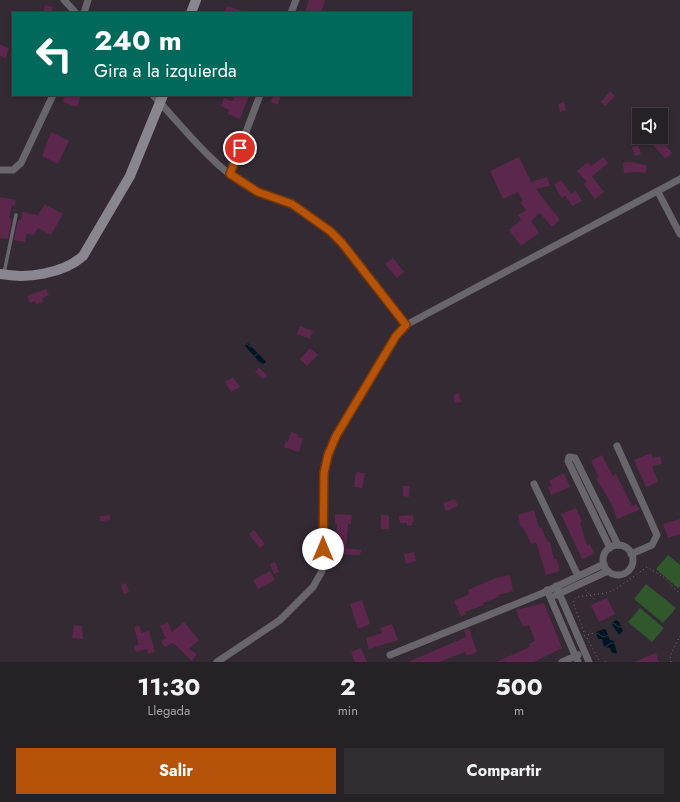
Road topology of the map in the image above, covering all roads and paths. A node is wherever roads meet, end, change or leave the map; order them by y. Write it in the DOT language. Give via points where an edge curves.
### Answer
graph roads {
  1 [pos="64,0"];
  2 [pos="88,0"];
  3 [pos="196,0"];
  4 [pos="296,0"];
  5 [pos="75,12"];
  6 [pos="84,12"];
  7 [pos="191,12"];
  8 [pos="291,12"];
  9 [pos="53,96"];
  10 [pos="260,96"];
  11 [pos="161,99"];
  12 [pos="0,170"];
  13 [pos="230,174"];
  14 [pos="680,179"];
  15 [pos="658,192"];
  16 [pos="16,215"];
  17 [pos="680,234"];
  18 [pos="2,274"];
  19 [pos="406,325"];
  20 [pos="617,446"];
  21 [pos="534,484"];
  22 [pos="618,545"];
  23 [pos="610,548"];
  24 [pos="631,554"];
  25 [pos="606,567"];
  26 [pos="580,580"];
  27 [pos="558,589"];
  28 [pos="547,593"];
  29 [pos="680,594"];
  30 [pos="589,596"];
  31 [pos="596,601"];
  32 [pos="594,634"];
  33 [pos="680,636"];
  34 [pos="582,637"];
  35 [pos="584,652"];
  36 [pos="390,655"];
  37 [pos="577,659"];
  38 [pos="217,662"];
  39 [pos="562,662"];
  40 [pos="588,662"];
  41 [pos="600,662"];
  42 [pos="605,662"];
  43 [pos="608,662"];
  44 [pos="671,662"];
  1 -- 5 [label="street"];
  2 -- 6 [label="street"];
  3 -- 7 [label="street"];
  4 -- 8 [label="street"];
  9 -- 12 [label="street" via="21,163 13,170"];
  10 -- 13 [label="street"];
  11 -- 13 [label="street" via="210,156"];
  11 -- 18 [label="street" via="130,176 83,256 74,264 57,270 19,276"];
  13 -- 19 [label="street" via="258,192 292,204 330,231"];
  14 -- 15 [label="street"];
  15 -- 17 [label="street"];
  15 -- 19 [label="street"];
  16 -- 18 [label="lane"];
  19 -- 38 [label="street" via="396,336 340,429 328,455 324,473 322,571 313,588 280,620"];
  20 -- 24 [label="street" via="656,535 652,545"];
  21 -- 26 [label="street"];
  22 -- 23 [label="street"];
  22 -- 23 [label="street" via="575,458 569,457 568,461"];
  22 -- 24 [label="street" via="624,546"];
  23 -- 25 [label="street" via="604,555"];
  24 -- 25 [label="street" via="631,565 624,573 612,574"];
  25 -- 26 [label="street"];
  26 -- 27 [label="street"];
  26 -- 30 [label="path"];
  27 -- 28 [label="street"];
  27 -- 34 [label="street"];
  28 -- 36 [label="street"];
  28 -- 37 [label="street"];
  29 -- 30 [label="path" via="665,578 647,567 616,589"];
  30 -- 31 [label="path"];
  30 -- 34 [label="path" via="576,597 573,602"];
  32 -- 34 [label="path"];
  33 -- 44 [label="path" via="670,656"];
  34 -- 35 [label="street"];
  34 -- 41 [label="path"];
  35 -- 37 [label="street"];
  35 -- 40 [label="street"];
  37 -- 39 [label="street"];
  42 -- 43 [label="path"];
}
